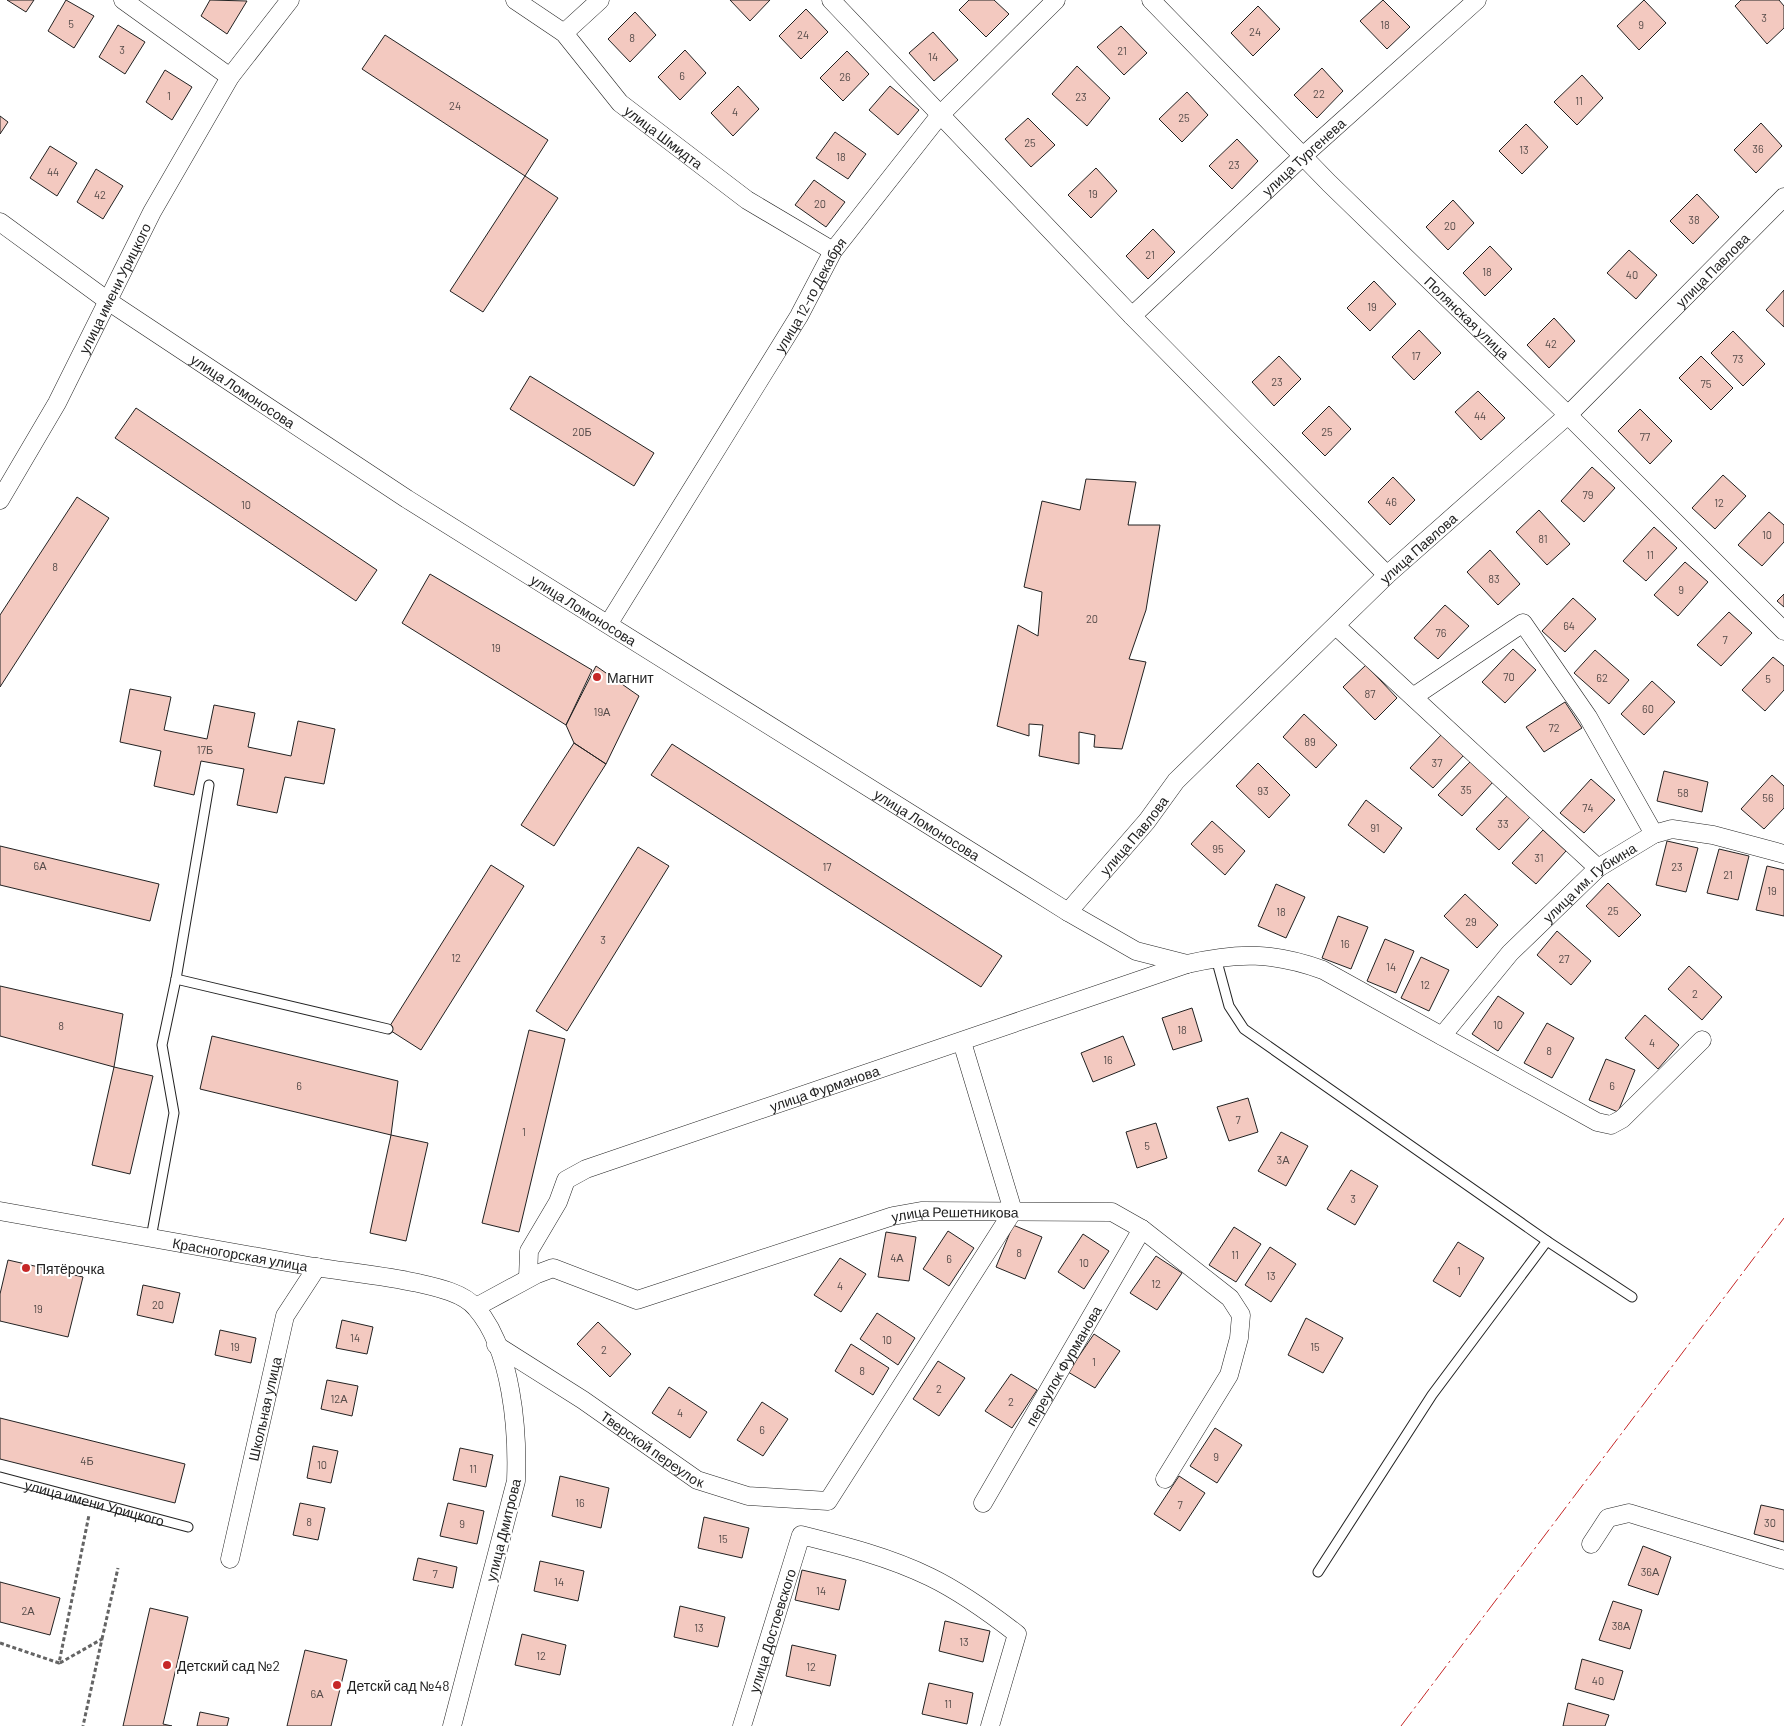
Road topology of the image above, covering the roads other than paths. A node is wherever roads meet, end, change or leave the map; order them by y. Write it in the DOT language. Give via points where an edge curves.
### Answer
graph roads {
  1 [pos="123,0"];
  2 [pos="290,0"];
  3 [pos="515,0"];
  4 [pos="600,0"];
  5 [pos="831,0"];
  6 [pos="1056,0"];
  7 [pos="1151,0"];
  8 [pos="1477,0"];
  9 [pos="564,33"];
  10 [pos="230,77"];
  11 [pos="940,115"];
  12 [pos="1303,156"];
  13 [pos="1784,197"];
  14 [pos="0,222"];
  15 [pos="833,251"];
  16 [pos="108,301"];
  17 [pos="1132,316"];
  18 [pos="1568,415"];
  19 [pos="0,500"];
  20 [pos="1387,575"];
  21 [pos="609,623"];
  22 [pos="1336,626"];
  23 [pos="1784,631"];
  24 [pos="1413,697"];
  25 [pos="209,785"];
  26 [pos="1654,834"];
  27 [pos="1784,854"];
  28 [pos="1598,868"];
  29 [pos="1068,912"];
  30 [pos="1216,958"];
  31 [pos="1187,964"];
  32 [pos="176,979"];
  33 [pos="388,1029"];
  34 [pos="1442,1036"];
  35 [pos="1702,1040"];
  36 [pos="962,1042"];
  37 [pos="0,1211"];
  38 [pos="1013,1211"];
  39 [pos="1142,1229"];
  40 [pos="151,1238"];
  41 [pos="1547,1241"];
  42 [pos="317,1267"];
  43 [pos="528,1278"];
  44 [pos="1632,1297"];
  45 [pos="476,1307"];
  46 [pos="496,1345"];
  47 [pos="0,1477"];
  48 [pos="1165,1479"];
  49 [pos="983,1503"];
  50 [pos="188,1527"];
  51 [pos="1591,1544"];
  52 [pos="230,1559"];
  53 [pos="1784,1560"];
  54 [pos="1318,1572"];
  55 [pos="452,1726"];
  56 [pos="742,1726"];
  57 [pos="990,1726"];
  1 -- 10 [label="street"];
  2 -- 10 [label="street, улица имени Урицкого"];
  3 -- 9 [label="street, улица Шмидта"];
  4 -- 9 [label="street"];
  5 -- 11 [label="street"];
  6 -- 11 [label="street, улица 12-го Декабря"];
  7 -- 12 [label="street, Полянская улица"];
  8 -- 12 [label="street, улица Тургенева"];
  9 -- 15 [label="street, улица Шмидта" via="620,103 748,200"];
  10 -- 16 [label="street, улица имени Урицкого" via="152,212"];
  11 -- 15 [label="street, улица 12-го Декабря"];
  11 -- 17 [label="street"];
  12 -- 17 [label="street, улица Тургенева"];
  12 -- 18 [label="street, Полянская улица"];
  13 -- 18 [label="street, улица Павлова"];
  14 -- 16 [label="street, улица Ломоносова"];
  15 -- 21 [label="street, улица 12-го Декабря" via="799,316"];
  16 -- 19 [label="street, улица имени Урицкого" via="57,403"];
  16 -- 21 [label="street, улица Ломоносова" via="407,499"];
  17 -- 20 [label="street"];
  18 -- 20 [label="street, улица Павлова"];
  18 -- 23 [label="street, Полянская улица"];
  20 -- 22 [label="street, улица Павлова"];
  21 -- 29 [label="street, улица Ломоносова"];
  22 -- 24 [label="street"];
  22 -- 29 [label="street, улица Павлова" via="1176,781 1147,821"];
  24 -- 26 [label="street" via="1523,623 1588,717"];
  24 -- 28 [label="street"];
  25 -- 32 [label="lane"];
  26 -- 27 [label="street, улица им. Губкина" via="1672,829 1713,835"];
  26 -- 28 [label="street, улица им. Губкина"];
  28 -- 34 [label="street, улица им. Губкина" via="1510,953"];
  29 -- 31 [label="street, улица Ломоносова" via="1136,951"];
  30 -- 31 [label="street, улица Фурманова"];
  30 -- 34 [label="street, улица Фурманова" via="1262,956 1291,959 1323,970"];
  30 -- 41 [label="lane" via="1229,1006 1244,1029"];
  31 -- 36 [label="street, улица Фурманова"];
  32 -- 33 [label="lane"];
  32 -- 40 [label="lane" via="162,1045 174,1113"];
  34 -- 35 [label="street, улица Фурманова" via="1596,1122 1611,1125 1622,1119"];
  36 -- 38 [label="street"];
  36 -- 43 [label="street, улица Фурманова" via="586,1169 566,1180 558,1202 529,1251"];
  37 -- 40 [label="street, Красногорская улица"];
  38 -- 39 [label="street, улица Решетникова" via="1112,1212"];
  38 -- 43 [label="street, улица Решетникова" via="921,1210 893,1216 637,1300 553,1268"];
  38 -- 46 [label="street, Тверской переулок" via="828,1501 748,1496 697,1480 583,1400"];
  39 -- 48 [label="street, улица Решетникова" via="1230,1298 1242,1315 1229,1375"];
  39 -- 49 [label="street, переулок Фурманова"];
  40 -- 42 [label="street, Красногорская улица"];
  41 -- 44 [label="lane"];
  41 -- 54 [label="lane" via="1432,1395"];
  42 -- 45 [label="street, Красногорская улица" via="418,1283 457,1295"];
  42 -- 52 [label="street, Школьная улица" via="285,1316"];
  43 -- 45 [label="street, улица Решетникова"];
  45 -- 46 [label="street, улица Дмитрова"];
  46 -- 55 [label="street, улица Дмитрова" via="510,1383 518,1445 516,1481"];
  47 -- 50 [label="lane, улица имени Урицкого"];
  51 -- 53 [label="street" via="1608,1518 1629,1513"];
  56 -- 57 [label="street, улица Достоевского" via="801,1535 855,1548 929,1577 987,1610 1017,1634"];
}
